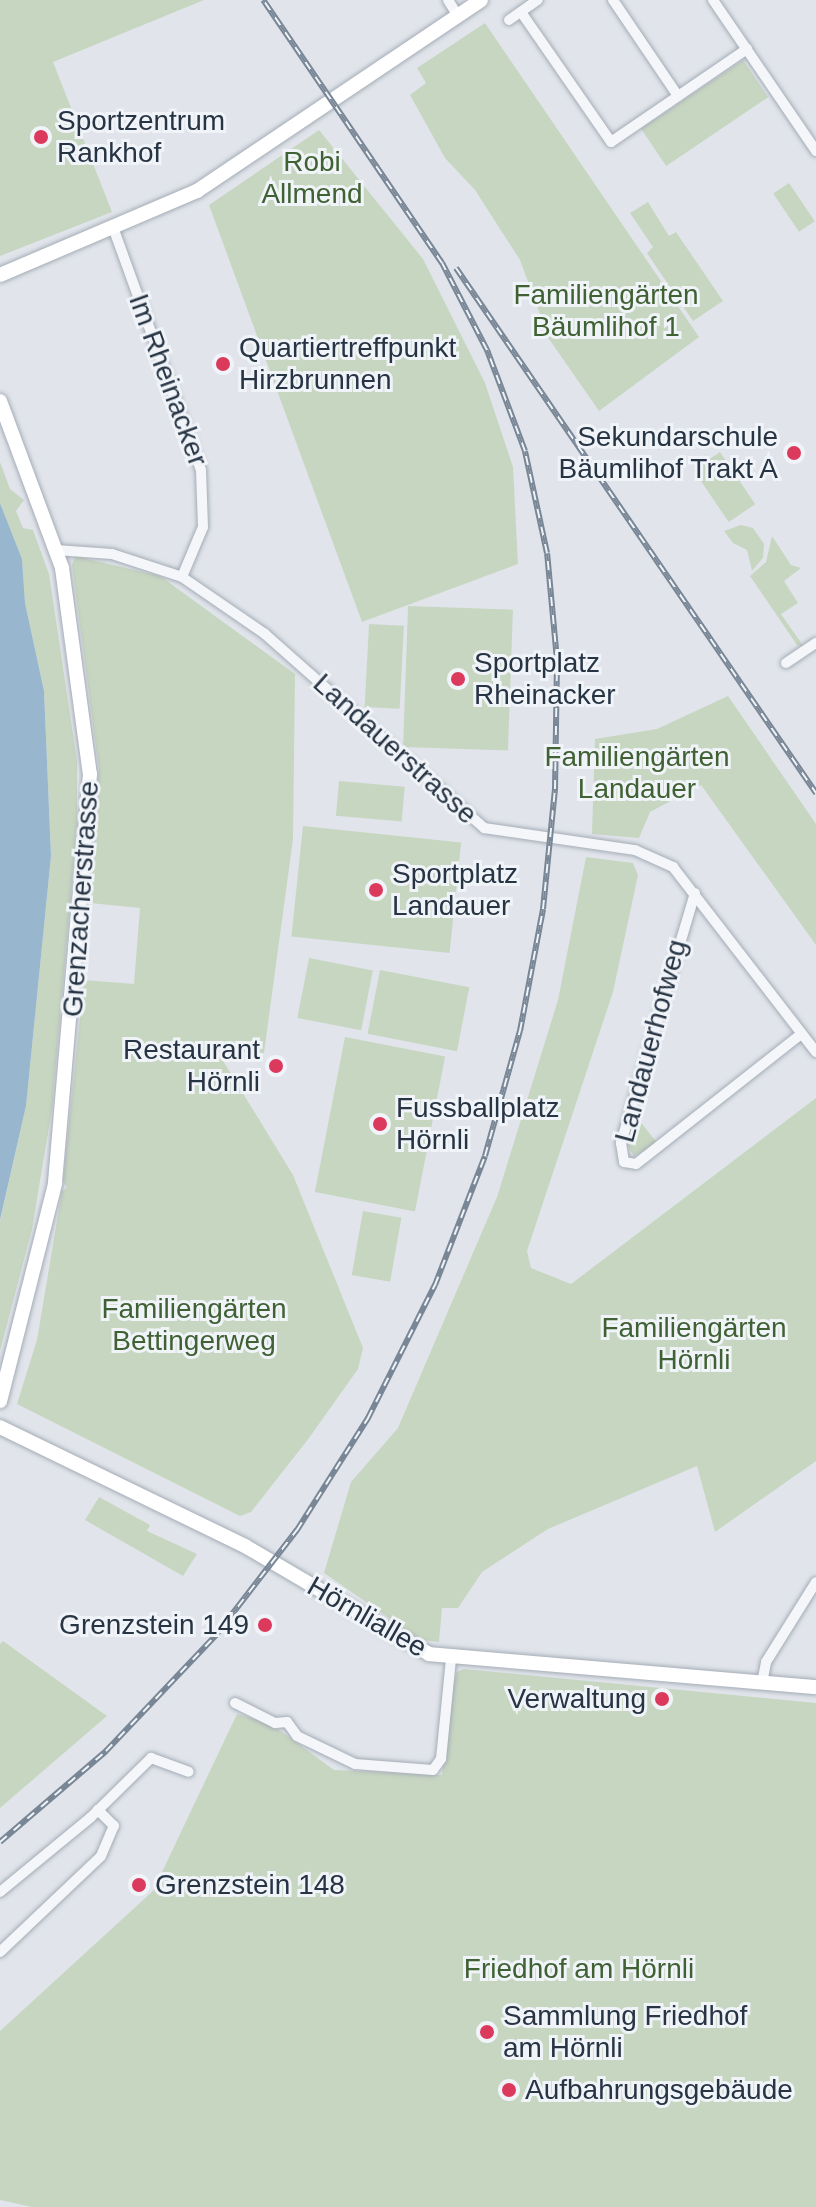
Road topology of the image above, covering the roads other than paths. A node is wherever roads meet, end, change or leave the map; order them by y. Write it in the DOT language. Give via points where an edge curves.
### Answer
graph roads {
  1 [pos="448,0"];
  2 [pos="481,0"];
  3 [pos="538,0"];
  4 [pos="613,0"];
  5 [pos="713,0"];
  6 [pos="521,12"];
  7 [pos="458,16"];
  8 [pos="509,20"];
  9 [pos="747,49"];
  10 [pos="678,96"];
  11 [pos="816,151"];
  12 [pos="114,230"];
  13 [pos="0,275"];
  14 [pos="0,401"];
  15 [pos="56,550"];
  16 [pos="182,577"];
  17 [pos="816,643"];
  18 [pos="786,663"];
  19 [pos="695,893"];
  20 [pos="800,1035"];
  21 [pos="816,1052"];
  22 [pos="0,1401"];
  23 [pos="0,1427"];
  24 [pos="816,1582"];
  25 [pos="451,1659"];
  26 [pos="762,1683"];
  27 [pos="816,1687"];
  28 [pos="235,1703"];
  29 [pos="189,1772"];
  30 [pos="98,1810"];
  31 [pos="0,1892"];
  32 [pos="0,1952"];
  1 -- 7 [label="street"];
  2 -- 7 [label="street"];
  3 -- 6 [label="street"];
  4 -- 10 [label="street"];
  5 -- 9 [label="street"];
  6 -- 8 [label="street"];
  6 -- 10 [label="street" via="611,142"];
  7 -- 12 [label="street" via="239,166"];
  9 -- 10 [label="street"];
  9 -- 11 [label="street"];
  12 -- 13 [label="street"];
  12 -- 16 [label="street, Im Rheinacker" via="201,470 203,527"];
  14 -- 15 [label="street, Grenzacherstrasse"];
  15 -- 16 [label="street, Landauerstrasse" via="112,554"];
  15 -- 22 [label="street, Grenzacherstrasse" via="84,709 89,822 55,1184"];
  16 -- 19 [label="street, Landauerstrasse" via="265,634 484,828 645,852 673,867"];
  17 -- 18 [label="street"];
  19 -- 20 [label="street, Landauerstrasse"];
  19 -- 20 [label="street, Landauerhofweg" via="621,1143 624,1162 636,1164"];
  20 -- 21 [label="street, Landauerstrasse"];
  23 -- 25 [label="street, Hörnliallee" via="245,1546 405,1641"];
  24 -- 26 [label="street" via="776,1646"];
  25 -- 26 [label="street, Hörnliallee"];
  25 -- 28 [label="street" via="441,1759 433,1770 355,1764 297,1736 287,1722 275,1723"];
  26 -- 27 [label="street, Hörnliallee"];
  29 -- 30 [label="street" via="151,1758"];
  30 -- 31 [label="street"];
  30 -- 32 [label="street" via="114,1826 101,1856"];
}
